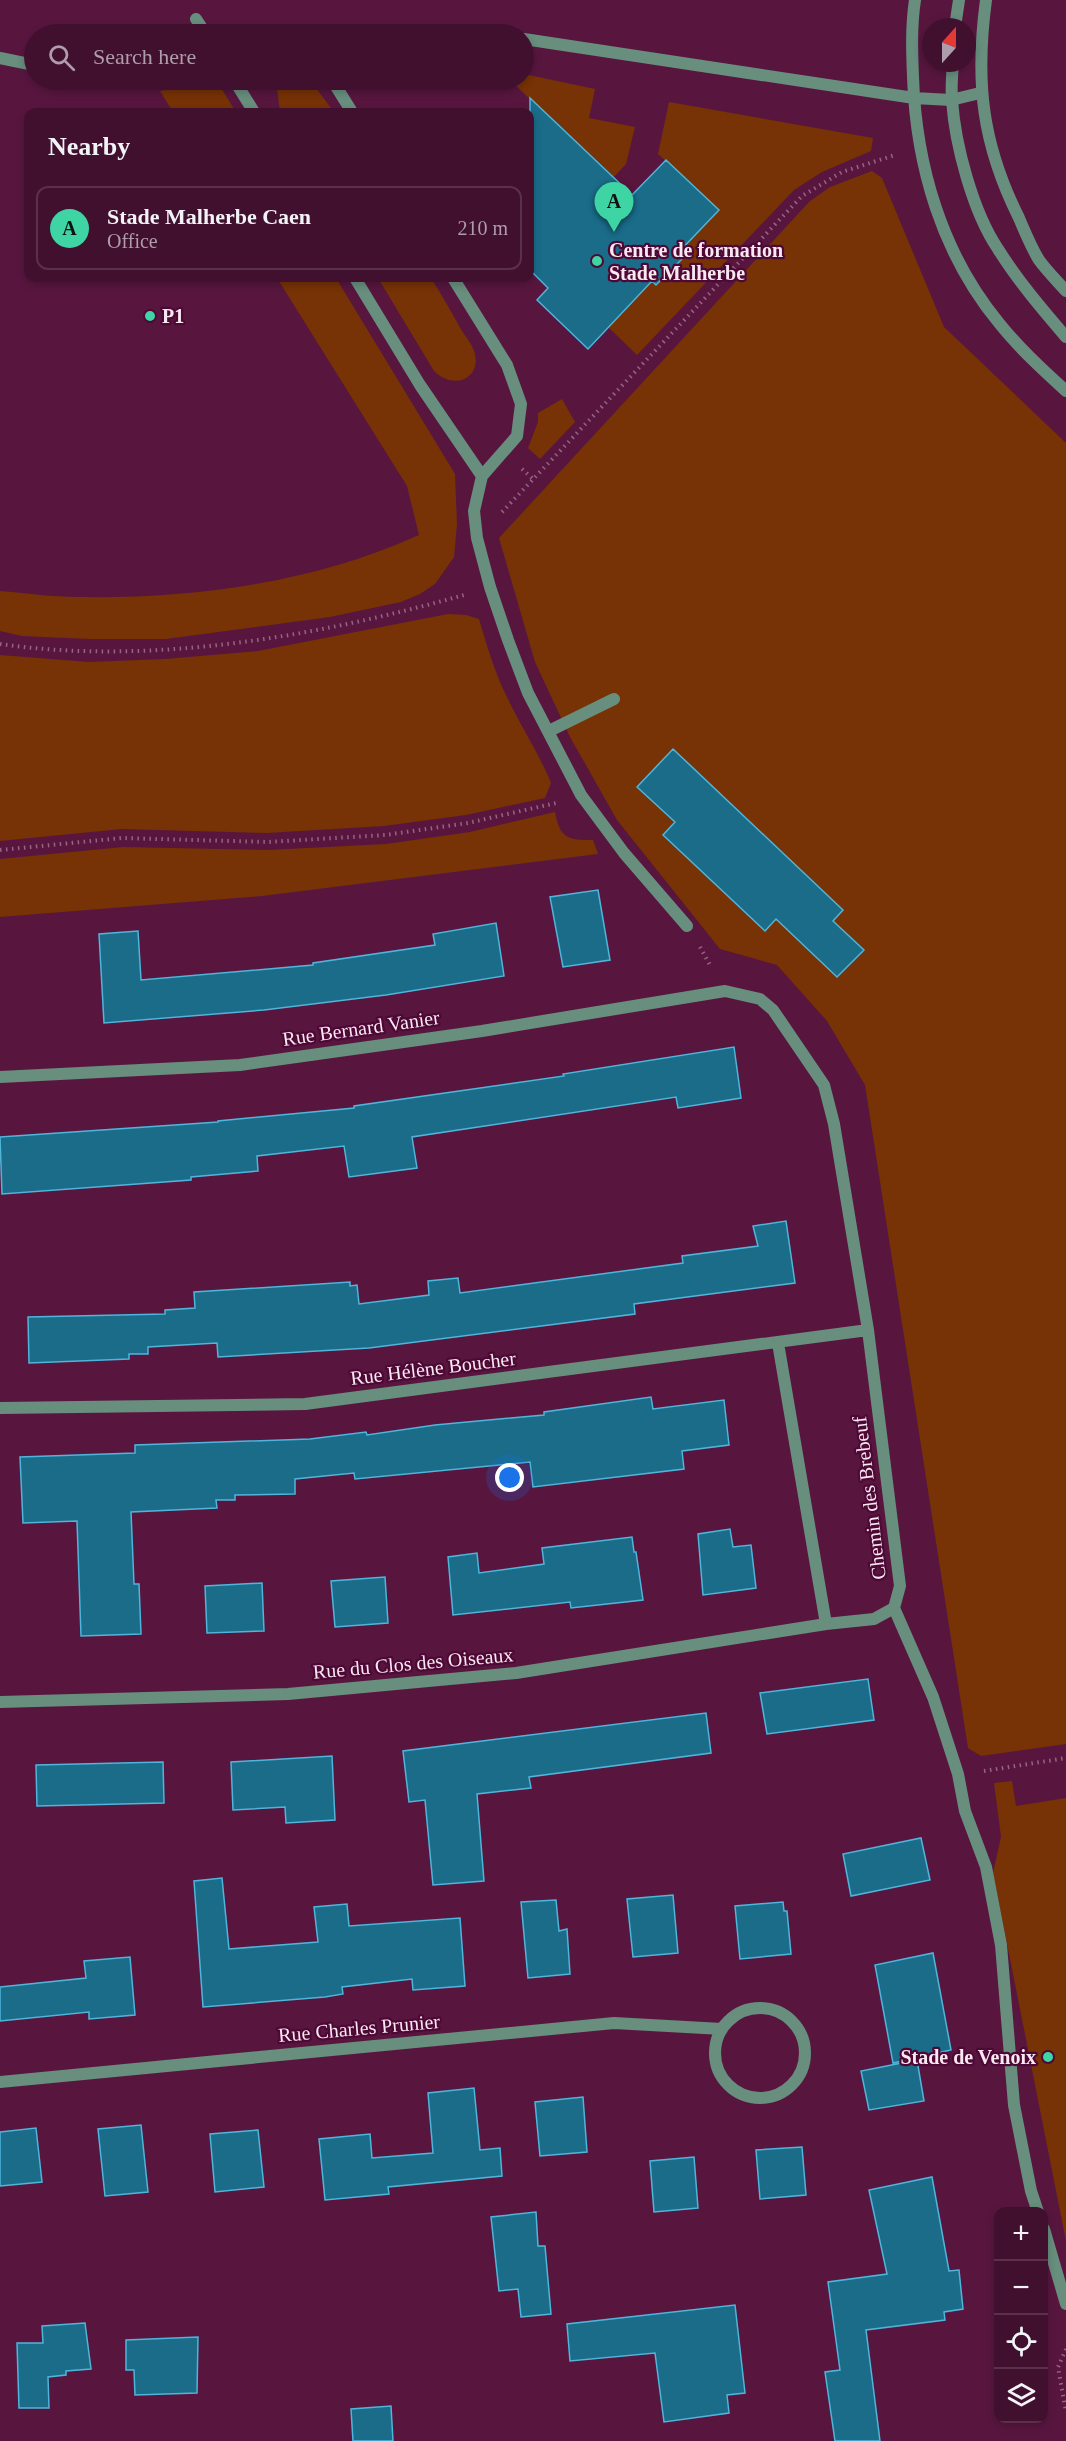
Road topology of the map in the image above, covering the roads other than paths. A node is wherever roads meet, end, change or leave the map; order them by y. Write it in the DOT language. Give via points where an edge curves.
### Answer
graph roads {
  1 [pos="915,0"];
  2 [pos="959,0"];
  3 [pos="986,0"];
  4 [pos="956,18"];
  5 [pos="196,19"];
  6 [pos="199,24"];
  7 [pos="534,41"];
  8 [pos="0,58"];
  9 [pos="24,63"];
  10 [pos="953,72"];
  11 [pos="240,90"];
  12 [pos="338,90"];
  13 [pos="980,93"];
  14 [pos="914,98"];
  15 [pos="951,100"];
  16 [pos="252,108"];
  17 [pos="350,108"];
  18 [pos="357,282"];
  19 [pos="455,282"];
  20 [pos="1066,291"];
  21 [pos="1066,337"];
  22 [pos="1066,392"];
  23 [pos="482,476"];
  24 [pos="614,699"];
  25 [pos="549,731"];
  26 [pos="687,926"];
  27 [pos="725,991"];
  28 [pos="0,1077"];
  29 [pos="868,1330"];
  30 [pos="778,1343"];
  31 [pos="0,1408"];
  32 [pos="894,1608"];
  33 [pos="826,1624"];
  34 [pos="0,1702"];
  35 [pos="722,2029"];
  36 [pos="0,2082"];
  37 [pos="1037,2207"];
  38 [pos="1048,2239"];
  39 [pos="1063,2277"];
  40 [pos="1066,2304"];
  1 -- 14 [label="street"];
  2 -- 4 [label="street"];
  3 -- 13 [label="street" via="980,36"];
  5 -- 6 [label="street"];
  7 -- 14 [label="street"];
  8 -- 9 [label="street"];
  10 -- 15 [label="street"];
  11 -- 16 [label="street"];
  12 -- 17 [label="street"];
  13 -- 15 [label="street"];
  13 -- 20 [label="street" via="987,134 1004,189 1038,258"];
  14 -- 15 [label="street"];
  14 -- 22 [label="street" via="929,193 949,241 998,322"];
  15 -- 21 [label="street" via="972,194 996,247"];
  18 -- 23 [label="street" via="420,385"];
  19 -- 23 [label="street" via="507,365 521,404 517,436"];
  23 -- 25 [label="street" via="474,511 477,538 528,693"];
  24 -- 25 [label="street"];
  25 -- 26 [label="street" via="581,795 624,853"];
  27 -- 28 [label="street, Rue Bernard Vanier" via="240,1065"];
  27 -- 29 [label="street, Chemin des Brebeuf" via="760,999 773,1010 824,1085"];
  29 -- 30 [label="street, Rue Hélène Boucher"];
  29 -- 32 [label="street, Chemin des Brebeuf" via="900,1586"];
  30 -- 31 [label="street, Rue Hélène Boucher" via="306,1404"];
  30 -- 33 [label="street"];
  32 -- 33 [label="street, Rue du Clos des Oiseaux" via="874,1619"];
  32 -- 37 [label="street" via="933,1697 965,1811 986,1867 1001,1945 1014,2105"];
  33 -- 34 [label="street, Rue du Clos des Oiseaux" via="493,1675 288,1694"];
  35 -- 35 [label="street" via="714,2050 719,2072 733,2090 754,2098 766,2097 787,2089 796,2079 805,2055 803,2042 790,2019 780,2012 754,2008 730,2019"];
  35 -- 36 [label="street, Rue Charles Prunier" via="614,2024"];
  38 -- 39 [label="street"];
  39 -- 40 [label="street"];
}
